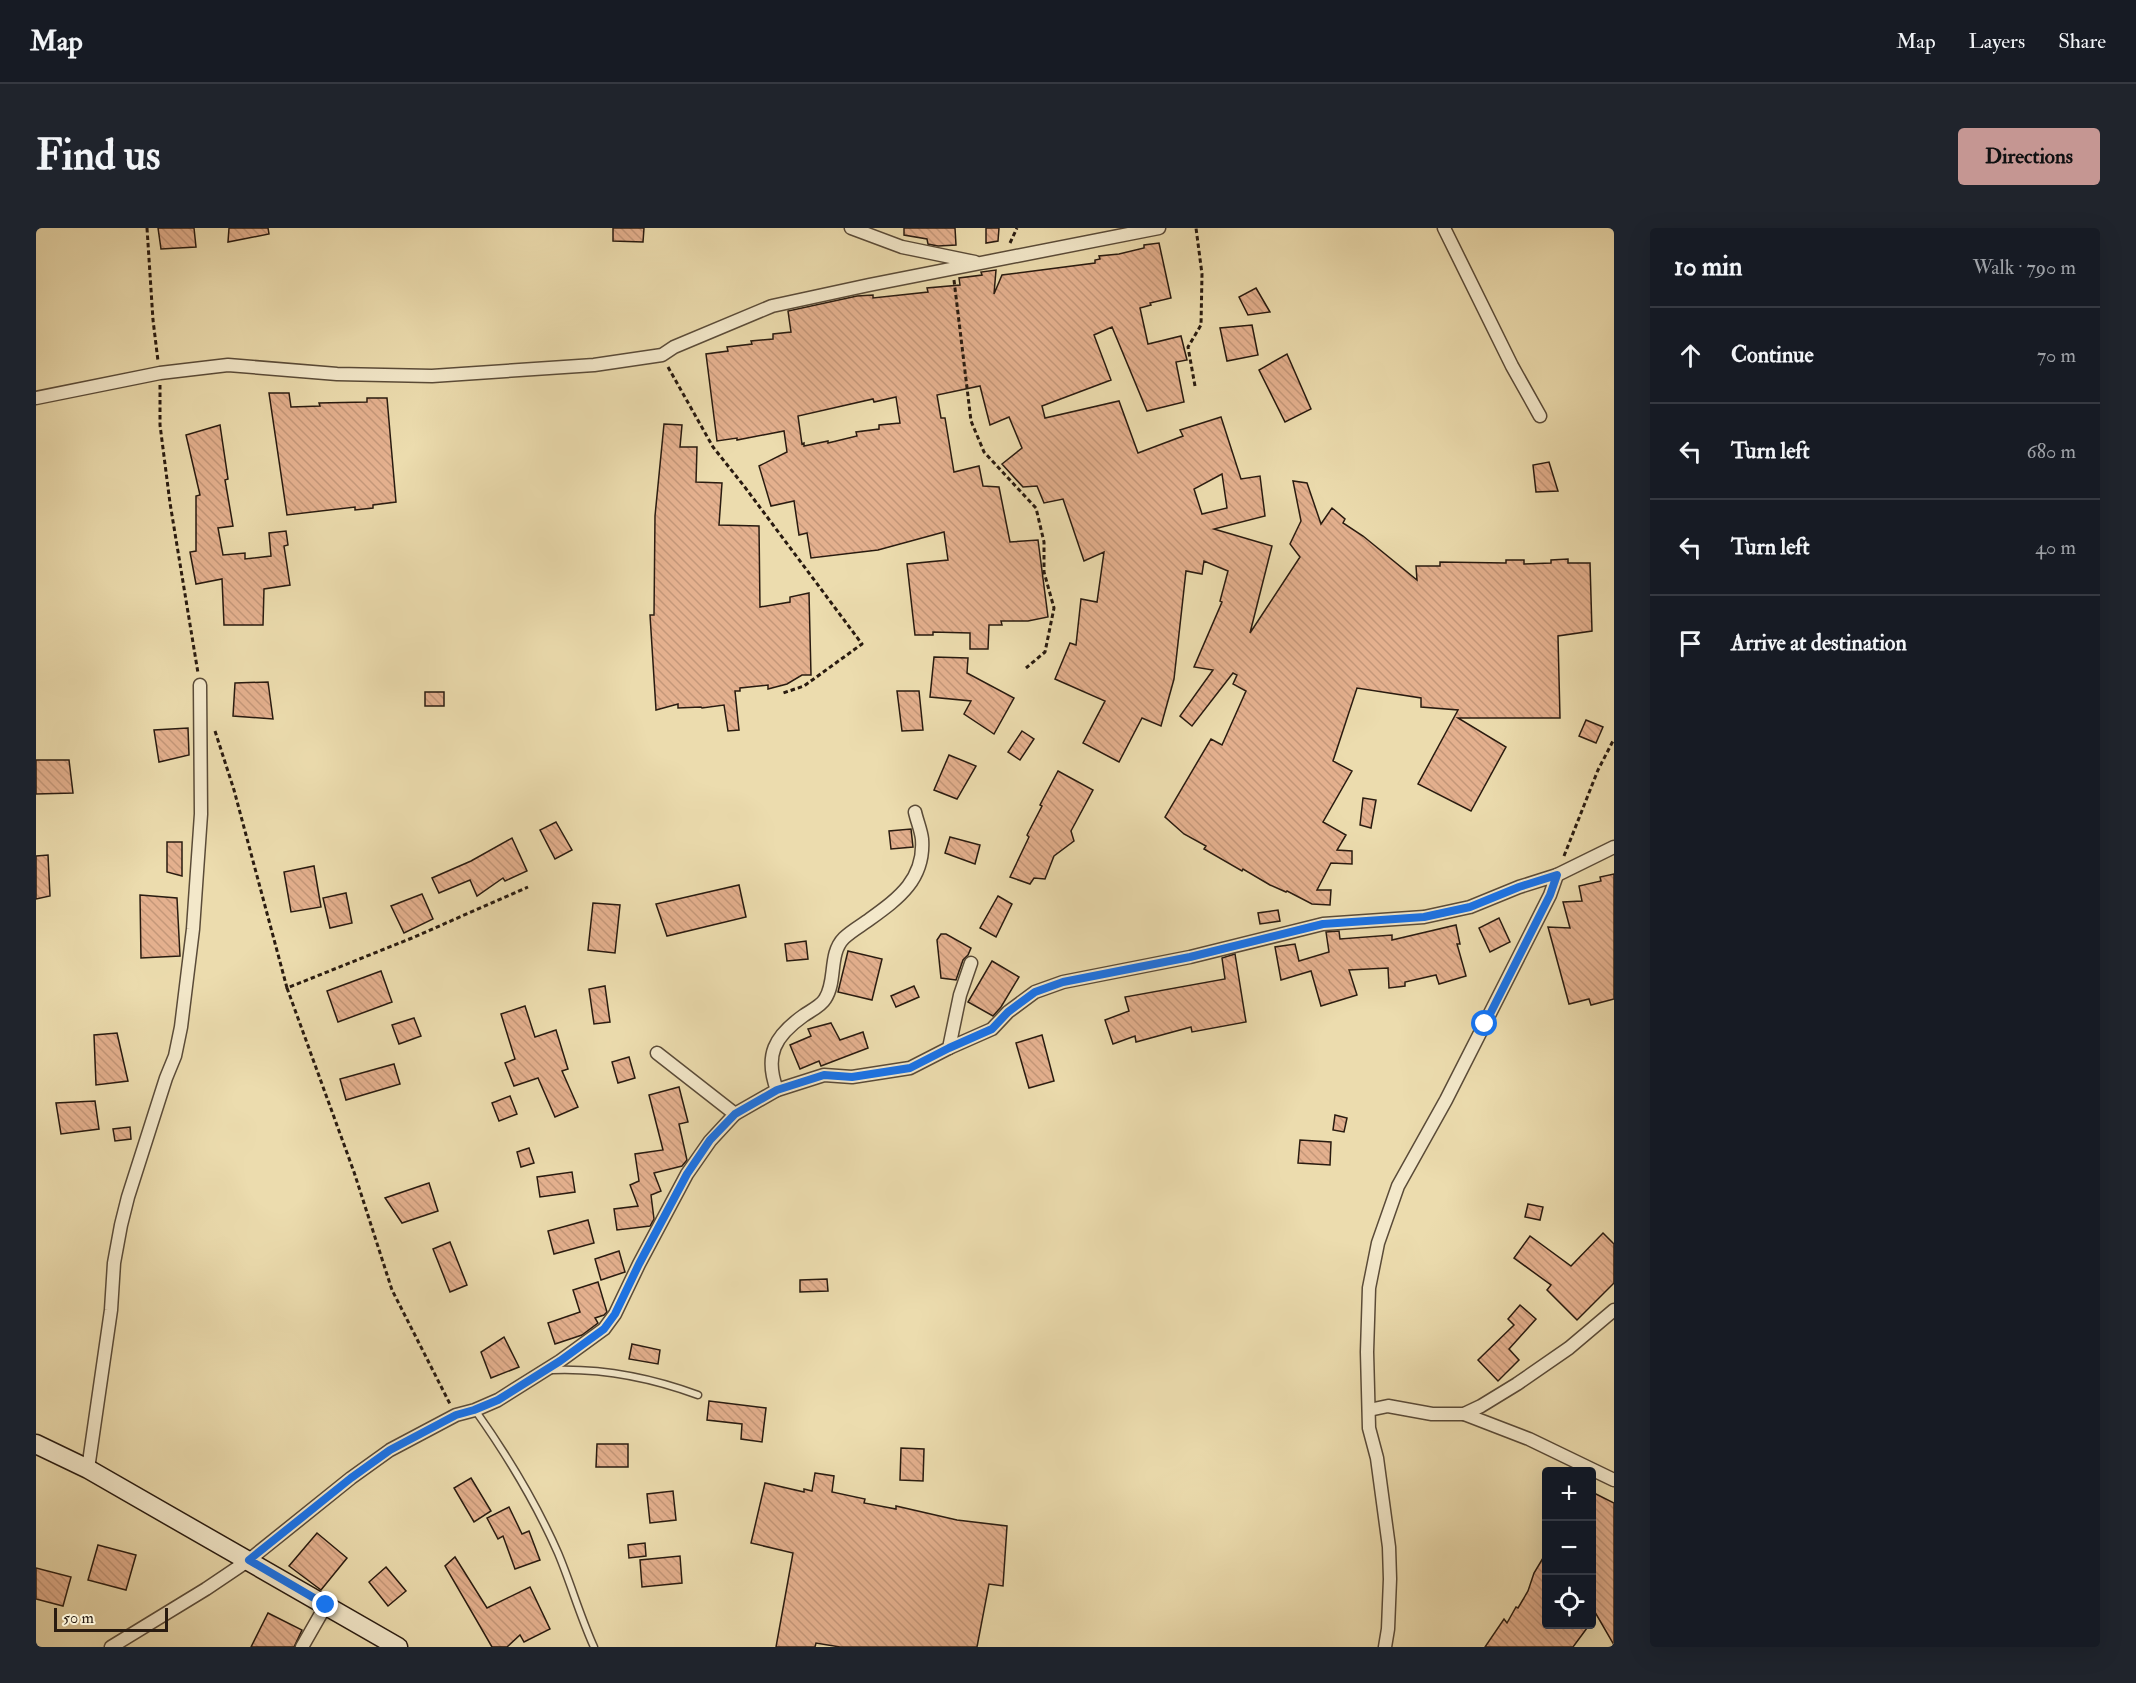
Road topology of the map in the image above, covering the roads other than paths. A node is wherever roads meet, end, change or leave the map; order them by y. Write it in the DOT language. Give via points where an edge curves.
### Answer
graph roads {
  1 [pos="851,228"];
  2 [pos="1159,228"];
  3 [pos="1444,228"];
  4 [pos="982,264"];
  5 [pos="36,398"];
  6 [pos="1540,416"];
  7 [pos="200,685"];
  8 [pos="915,812"];
  9 [pos="1614,847"];
  10 [pos="1557,875"];
  11 [pos="971,963"];
  12 [pos="949,1048"];
  13 [pos="657,1053"];
  14 [pos="777,1090"];
  15 [pos="735,1114"];
  16 [pos="1614,1310"];
  17 [pos="546,1370"];
  18 [pos="698,1395"];
  19 [pos="474,1410"];
  20 [pos="1369,1410"];
  21 [pos="1464,1414"];
  22 [pos="36,1443"];
  23 [pos="88,1469"];
  24 [pos="1614,1480"];
  25 [pos="249,1560"];
  26 [pos="326,1605"];
  27 [pos="111,1647"];
  28 [pos="302,1647"];
  29 [pos="398,1647"];
  30 [pos="594,1647"];
  31 [pos="1385,1647"];
  1 -- 4 [label="street" via="902,247"];
  2 -- 4 [label="street"];
  3 -- 6 [label="street"];
  4 -- 5 [label="street" via="772,306 662,355 594,365 432,376 337,374 228,365 160,373"];
  7 -- 23 [label="street" via="201,814 187,982 175,1056 121,1225"];
  8 -- 14 [label="street" via="922,838 916,876 901,895 843,939 824,1001 778,1039 771,1060"];
  9 -- 10 [label="street"];
  10 -- 12 [label="street" via="1470,907 1424,917 1323,924 1190,957 1063,982 1035,992 992,1029"];
  10 -- 20 [label="street" via="1485,1024 1398,1186 1378,1243 1369,1288"];
  11 -- 12 [label="street"];
  12 -- 14 [label="street" via="910,1068 852,1077 824,1075"];
  13 -- 15 [label="street"];
  14 -- 15 [label="street"];
  15 -- 17 [label="street" via="710,1140 687,1174 604,1329"];
  16 -- 21 [label="street" via="1569,1348"];
  17 -- 18 [label="lane" via="608,1371 658,1381"];
  17 -- 19 [label="street"];
  19 -- 25 [label="street" via="456,1415 390,1450"];
  19 -- 30 [label="lane" via="523,1484 544,1525"];
  20 -- 21 [label="street" via="1388,1406 1432,1414"];
  20 -- 31 [label="street" via="1389,1547"];
  21 -- 24 [label="street" via="1529,1438"];
  22 -- 23 [label="street"];
  23 -- 25 [label="street"];
  25 -- 26 [label="street"];
  25 -- 27 [label="street"];
  26 -- 28 [label="street"];
  26 -- 29 [label="street"];
}
